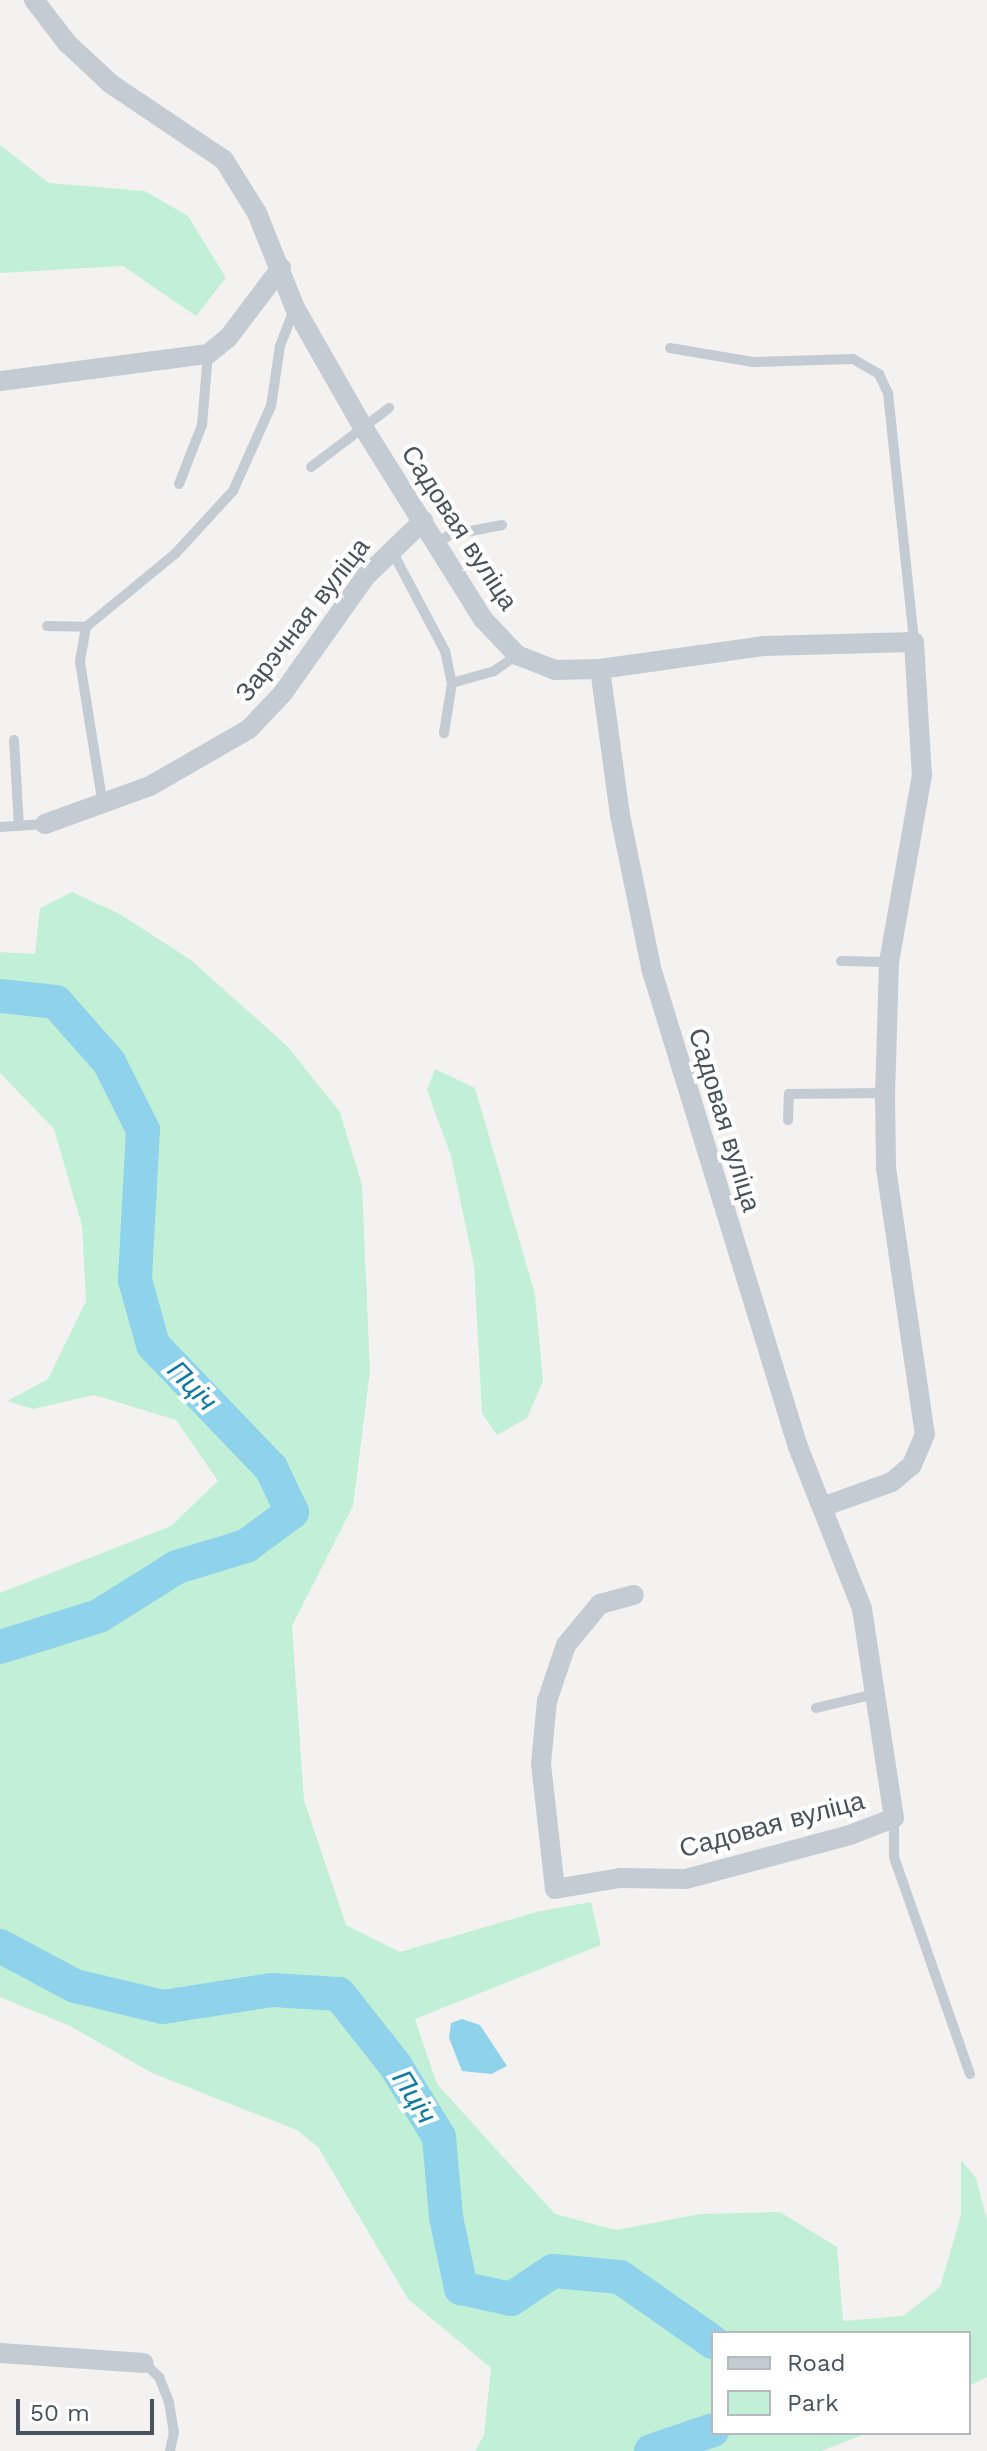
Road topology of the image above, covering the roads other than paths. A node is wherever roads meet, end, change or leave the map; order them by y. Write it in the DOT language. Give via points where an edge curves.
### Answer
graph roads {
  1 [pos="34,0"];
  2 [pos="281,268"];
  3 [pos="295,308"];
  4 [pos="670,348"];
  5 [pos="208,354"];
  6 [pos="0,381"];
  7 [pos="389,408"];
  8 [pos="363,427"];
  9 [pos="311,467"];
  10 [pos="179,484"];
  11 [pos="423,521"];
  12 [pos="502,525"];
  13 [pos="437,543"];
  14 [pos="391,549"];
  15 [pos="47,626"];
  16 [pos="86,627"];
  17 [pos="914,642"];
  18 [pos="517,655"];
  19 [pos="600,669"];
  20 [pos="452,683"];
  21 [pos="444,733"];
  22 [pos="14,740"];
  23 [pos="103,806"];
  24 [pos="45,824"];
  25 [pos="19,826"];
  26 [pos="0,827"];
  27 [pos="841,961"];
  28 [pos="889,962"];
  29 [pos="885,1093"];
  30 [pos="788,1120"];
  31 [pos="825,1506"];
  32 [pos="634,1595"];
  33 [pos="877,1693"];
  34 [pos="816,1708"];
  35 [pos="894,1818"];
  36 [pos="970,2074"];
  37 [pos="0,2353"];
  38 [pos="144,2363"];
  39 [pos="170,2451"];
  1 -- 2 [label="street, Садовая вуліца" via="67,43 111,84 224,160 257,213"];
  2 -- 3 [label="street, Садовая вуліца"];
  2 -- 5 [label="street" via="228,338"];
  3 -- 8 [label="street, Садовая вуліца"];
  3 -- 16 [label="lane" via="280,346 271,406 233,491 175,554"];
  4 -- 17 [label="lane" via="753,362 853,359 879,374 888,393"];
  5 -- 6 [label="street"];
  5 -- 10 [label="lane" via="202,425"];
  7 -- 8 [label="lane"];
  8 -- 9 [label="lane"];
  8 -- 11 [label="street, Садовая вуліца"];
  11 -- 13 [label="street, Садовая вуліца"];
  11 -- 14 [label="street, Зарэчная вуліца"];
  12 -- 13 [label="lane" via="450,535"];
  13 -- 18 [label="street, Садовая вуліца" via="483,619"];
  14 -- 20 [label="lane" via="431,620"];
  14 -- 23 [label="street, Зарэчная вуліца" via="283,693 249,729"];
  15 -- 16 [label="lane"];
  16 -- 23 [label="lane" via="80,662"];
  17 -- 19 [label="street" via="763,646"];
  17 -- 28 [label="street" via="922,775"];
  18 -- 19 [label="street, Садовая вуліца" via="555,670"];
  18 -- 20 [label="lane" via="494,671"];
  19 -- 31 [label="street, Садовая вуліца" via="620,815 651,968 798,1447"];
  20 -- 21 [label="lane"];
  22 -- 25 [label="lane"];
  23 -- 24 [label="street, Зарэчная вуліца"];
  24 -- 25 [label="lane"];
  25 -- 26 [label="lane"];
  27 -- 28 [label="lane"];
  28 -- 29 [label="street"];
  29 -- 30 [label="lane" via="789,1094"];
  29 -- 31 [label="street" via="886,1168 925,1434 912,1465 892,1482"];
  31 -- 33 [label="street, Садовая вуліца" via="862,1609"];
  32 -- 35 [label="street, Садовая вуліца" via="600,1604 566,1645 547,1701 541,1764 555,1889 653,1877 686,1879"];
  33 -- 34 [label="lane"];
  33 -- 35 [label="street, Садовая вуліца"];
  35 -- 36 [label="lane" via="894,1857"];
  37 -- 38 [label="street"];
  38 -- 39 [label="lane" via="159,2377 169,2402 174,2432"];
}
